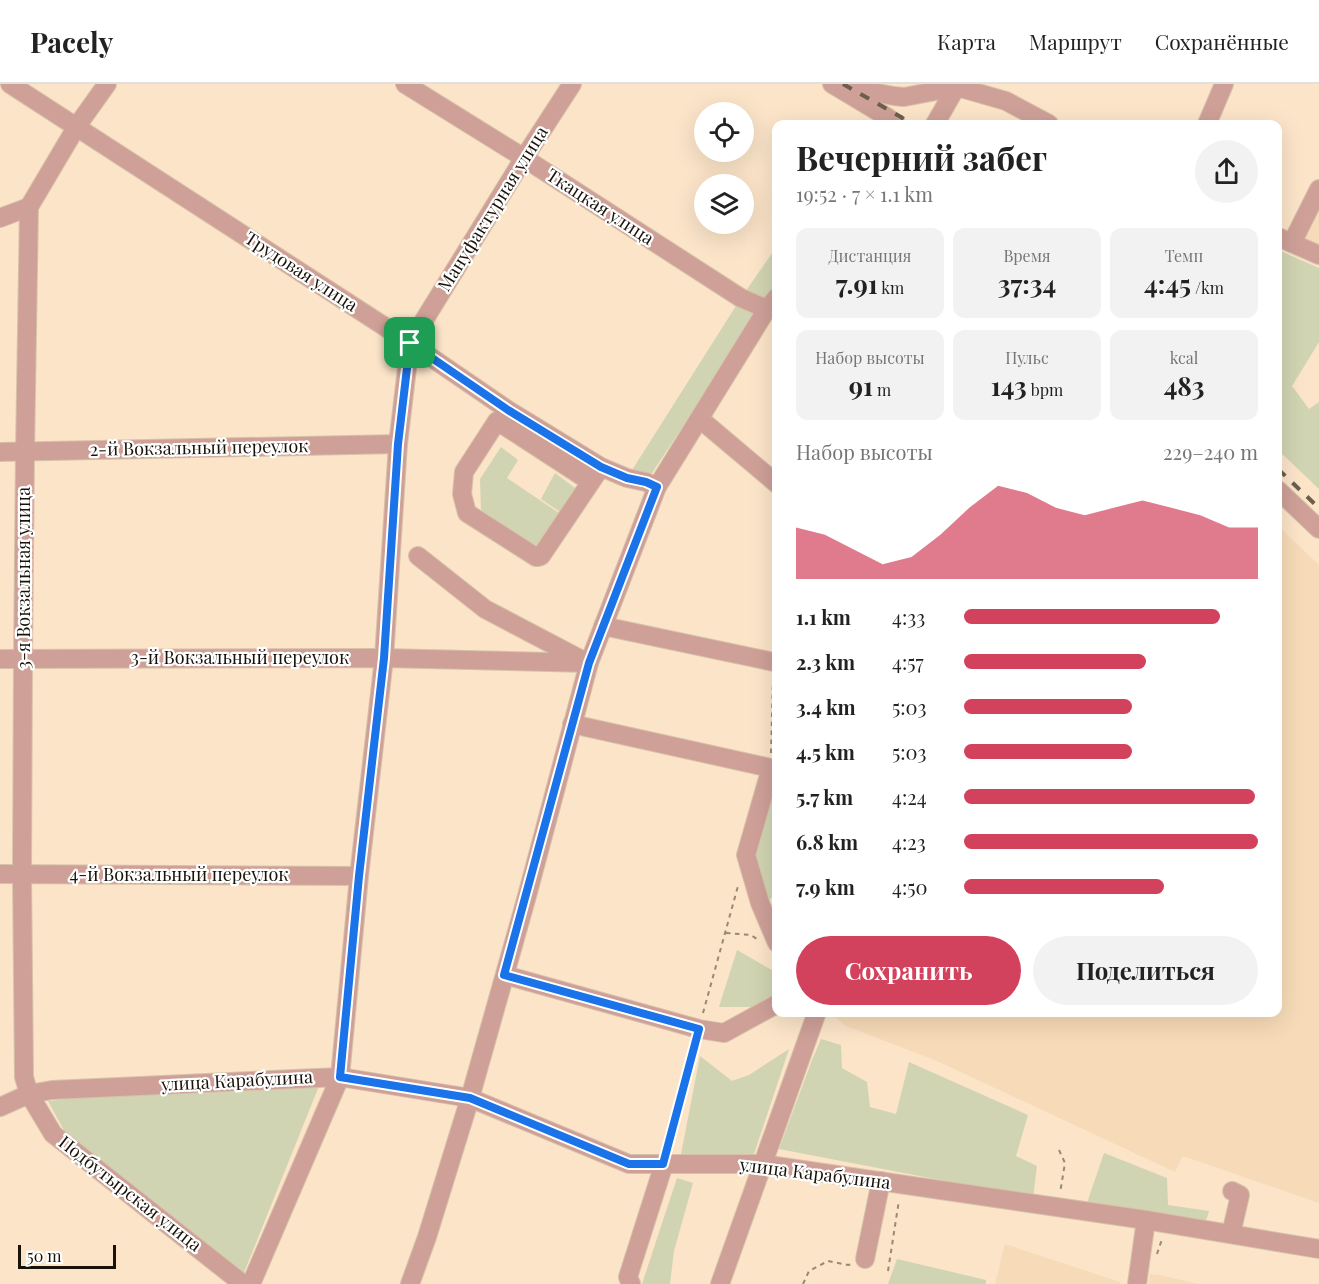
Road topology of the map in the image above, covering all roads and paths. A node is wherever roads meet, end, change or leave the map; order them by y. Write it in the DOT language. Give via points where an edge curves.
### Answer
graph roads {
  1 [pos="10,84"];
  2 [pos="107,84"];
  3 [pos="405,84"];
  4 [pos="572,84"];
  5 [pos="832,84"];
  6 [pos="856,84"];
  7 [pos="1224,84"];
  8 [pos="958,86"];
  9 [pos="891,120"];
  10 [pos="937,120"];
  11 [pos="1042,120"];
  12 [pos="1209,120"];
  13 [pos="77,126"];
  14 [pos="524,158"];
  15 [pos="1319,189"];
  16 [pos="29,207"];
  17 [pos="0,218"];
  18 [pos="1285,240"];
  19 [pos="1319,255"];
  20 [pos="772,303"];
  21 [pos="410,343"];
  22 [pos="700,419"];
  23 [pos="398,444"];
  24 [pos="0,452"];
  25 [pos="25,453"];
  26 [pos="601,467"];
  27 [pos="772,480"];
  28 [pos="591,482"];
  29 [pos="657,487"];
  30 [pos="1282,494"];
  31 [pos="1319,530"];
  32 [pos="418,556"];
  33 [pos="603,626"];
  34 [pos="384,658"];
  35 [pos="0,659"];
  36 [pos="24,659"];
  37 [pos="772,662"];
  38 [pos="589,663"];
  39 [pos="573,724"];
  40 [pos="772,733"];
  41 [pos="771,768"];
  42 [pos="746,855"];
  43 [pos="0,874"];
  44 [pos="22,874"];
  45 [pos="359,876"];
  46 [pos="726,933"];
  47 [pos="768,942"];
  48 [pos="504,975"];
  49 [pos="772,1007"];
  50 [pos="814,1017"];
  51 [pos="699,1029"];
  52 [pos="340,1077"];
  53 [pos="29,1094"];
  54 [pos="470,1098"];
  55 [pos="0,1107"];
  56 [pos="1059,1150"];
  57 [pos="663,1164"];
  58 [pos="762,1164"];
  59 [pos="881,1181"];
  60 [pos="901,1184"];
  61 [pos="1232,1191"];
  62 [pos="1058,1207"];
  63 [pos="1146,1220"];
  64 [pos="1231,1234"];
  65 [pos="1319,1249"];
  66 [pos="865,1259"];
  67 [pos="888,1271"];
  68 [pos="243,1284"];
  69 [pos="252,1284"];
  70 [pos="410,1284"];
  71 [pos="631,1284"];
  72 [pos="720,1284"];
  73 [pos="803,1284"];
  74 [pos="1137,1284"];
  1 -- 13 [label="street, Трудовая улица"];
  2 -- 13 [label="street, 3-я Вокзальная улица"];
  3 -- 14 [label="street, Ткацкая улица"];
  4 -- 14 [label="street, Мануфактурная улица"];
  5 -- 9 [label="street"];
  6 -- 8 [label="street" via="872,92 904,97"];
  7 -- 12 [label="street"];
  8 -- 10 [label="street"];
  8 -- 11 [label="street" via="1006,101"];
  13 -- 16 [label="street, 3-я Вокзальная улица"];
  13 -- 21 [label="street, Трудовая улица"];
  14 -- 20 [label="street, Ткацкая улица" via="741,298"];
  14 -- 21 [label="street, Мануфактурная улица"];
  15 -- 18 [label="street"];
  16 -- 17 [label="street"];
  16 -- 25 [label="street, 3-я Вокзальная улица"];
  18 -- 19 [label="street"];
  20 -- 22 [label="street"];
  21 -- 23 [label="street, Мануфактурная улица"];
  21 -- 26 [label="street, Трудовая улица"];
  22 -- 27 [label="street"];
  22 -- 29 [label="street"];
  23 -- 25 [label="street, 2-й Вокзальный переулок"];
  23 -- 34 [label="street, Мануфактурная улица"];
  24 -- 25 [label="street, 2-й Вокзальный переулок"];
  25 -- 36 [label="street, 3-я Вокзальная улица"];
  26 -- 28 [label="street"];
  26 -- 29 [label="street, Трудовая улица"];
  28 -- 28 [label="street" via="538,557 467,513 462,494 464,472 497,421"];
  29 -- 33 [label="street"];
  30 -- 31 [label="street"];
  32 -- 38 [label="street" via="485,609"];
  33 -- 37 [label="street"];
  33 -- 38 [label="street"];
  34 -- 36 [label="street, 3-й Вокзальный переулок"];
  34 -- 38 [label="street, 3-й Вокзальный переулок"];
  34 -- 45 [label="street, Мануфактурная улица"];
  35 -- 36 [label="street, 3-й Вокзальный переулок"];
  36 -- 44 [label="street, 3-я Вокзальная улица"];
  38 -- 39 [label="street"];
  39 -- 41 [label="street"];
  39 -- 48 [label="street"];
  40 -- 41 [label="path"];
  41 -- 42 [label="street"];
  42 -- 46 [label="path"];
  42 -- 47 [label="street"];
  43 -- 44 [label="street, 4-й Вокзальный переулок"];
  44 -- 45 [label="street, 4-й Вокзальный переулок"];
  44 -- 53 [label="street, 3-я Вокзальная улица" via="24,1077"];
  45 -- 52 [label="street, Мануфактурная улица"];
  46 -- 47 [label="path" via="751,935"];
  46 -- 51 [label="path"];
  48 -- 51 [label="street"];
  48 -- 54 [label="street"];
  49 -- 51 [label="street" via="724,1033"];
  50 -- 58 [label="street"];
  51 -- 57 [label="path"];
  52 -- 53 [label="street, улица Карабулина"];
  52 -- 54 [label="street, улица Карабулина"];
  52 -- 69 [label="street, Мануфактурная улица"];
  53 -- 55 [label="street, улица Карабулина"];
  53 -- 68 [label="street, Подбутырская улица" via="53,1134"];
  54 -- 57 [label="street, улица Карабулина" via="629,1164"];
  54 -- 70 [label="street"];
  56 -- 62 [label="path" via="1065,1163"];
  57 -- 58 [label="street, улица Карабулина"];
  57 -- 71 [label="street" via="628,1277"];
  58 -- 59 [label="street, улица Карабулина"];
  58 -- 72 [label="street"];
  59 -- 60 [label="street, улица Карабулина"];
  59 -- 66 [label="street"];
  60 -- 62 [label="street, улица Карабулина"];
  60 -- 67 [label="path"];
  61 -- 64 [label="street" via="1240,1195"];
  62 -- 63 [label="street, улица Карабулина"];
  63 -- 64 [label="street, улица Карабулина"];
  63 -- 74 [label="street"];
  64 -- 65 [label="street, улица Карабулина"];
  66 -- 73 [label="path" via="848,1265 828,1261 809,1271"];
}
